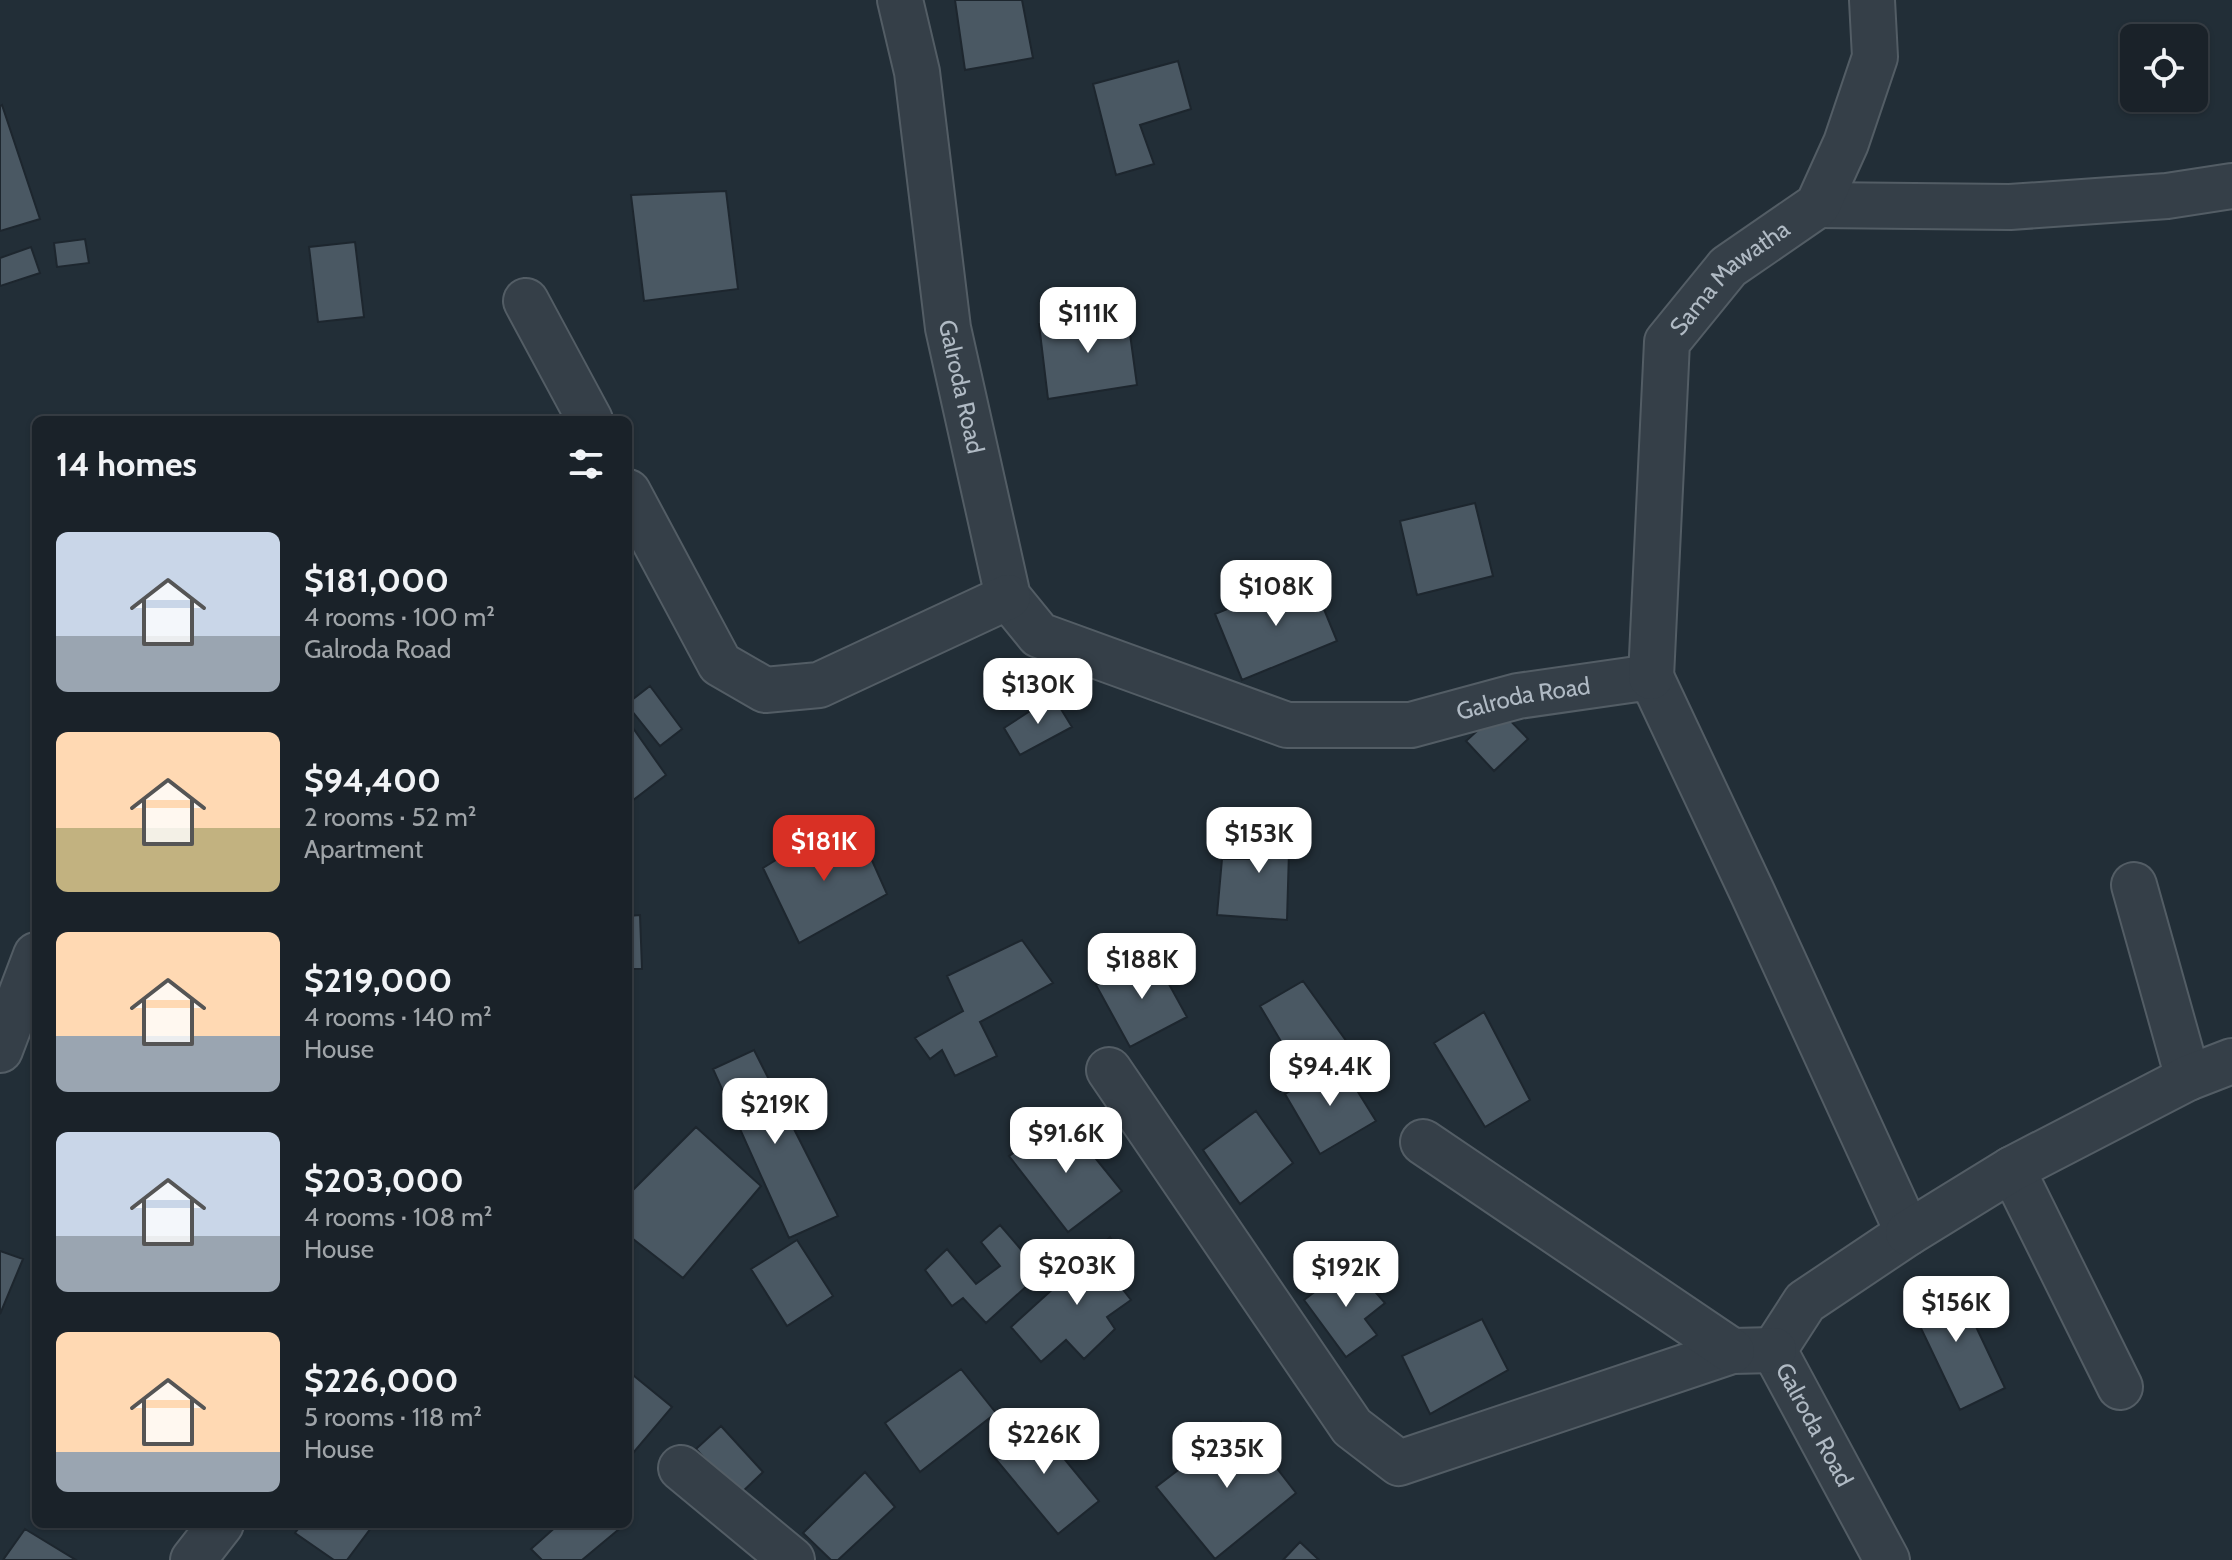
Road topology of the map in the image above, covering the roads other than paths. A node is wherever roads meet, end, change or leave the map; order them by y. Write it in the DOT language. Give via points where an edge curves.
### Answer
graph roads {
  1 [pos="900,0"];
  2 [pos="1872,0"];
  3 [pos="2232,186"];
  4 [pos="1818,205"];
  5 [pos="526,301"];
  6 [pos="588,416"];
  7 [pos="632,499"];
  8 [pos="1008,597"];
  9 [pos="1651,677"];
  10 [pos="2134,885"];
  11 [pos="32,966"];
  12 [pos="0,1050"];
  13 [pos="2232,1061"];
  14 [pos="1109,1070"];
  15 [pos="2188,1078"];
  16 [pos="1423,1142"];
  17 [pos="2012,1169"];
  18 [pos="1908,1233"];
  19 [pos="1753,1350"];
  20 [pos="2120,1387"];
  21 [pos="681,1468"];
  22 [pos="218,1528"];
  23 [pos="193,1560"];
  24 [pos="792,1560"];
  25 [pos="1887,1560"];
  1 -- 8 [label="street, Galroda Road" via="917,72 948,328"];
  2 -- 4 [label="street" via="1875,57"];
  3 -- 4 [label="street" via="2010,207"];
  4 -- 9 [label="street, Sama Mawatha" via="1728,267 1667,342"];
  5 -- 6 [label="street"];
  7 -- 8 [label="street" via="720,664 765,690 819,685"];
  8 -- 9 [label="street, Galroda Road" via="1039,635 1287,725 1411,725 1518,696"];
  9 -- 18 [label="street"];
  10 -- 15 [label="street"];
  11 -- 12 [label="street"];
  13 -- 15 [label="street, Galroda Road"];
  14 -- 19 [label="street" via="1352,1427 1399,1463"];
  15 -- 17 [label="street, Galroda Road"];
  16 -- 19 [label="street"];
  17 -- 18 [label="street, Galroda Road"];
  17 -- 20 [label="street"];
  18 -- 19 [label="street, Galroda Road" via="1805,1302"];
  19 -- 25 [label="street, Galroda Road"];
  21 -- 24 [label="street"];
  22 -- 23 [label="street"];
}
